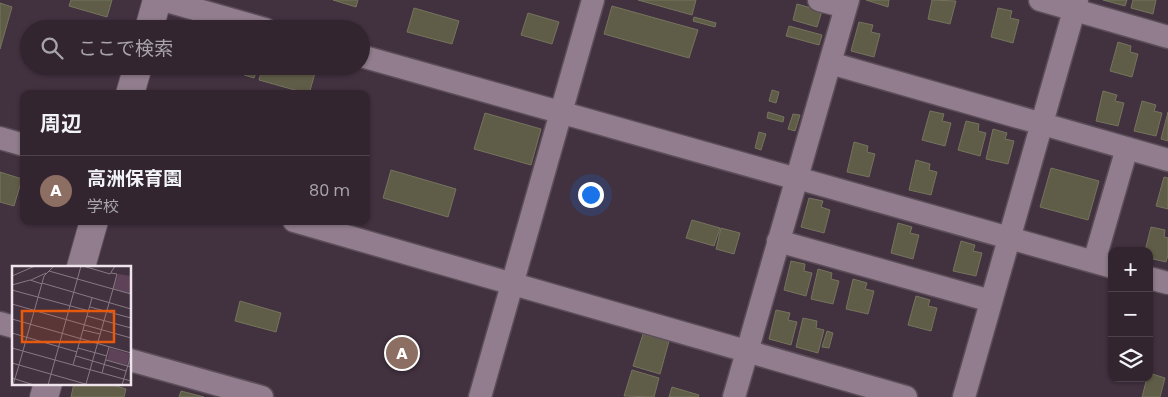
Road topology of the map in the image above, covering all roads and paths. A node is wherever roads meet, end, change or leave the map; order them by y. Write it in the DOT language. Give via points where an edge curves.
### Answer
graph roads {
  1 [pos="157,0"];
  2 [pos="163,0"];
  3 [pos="593,0"];
  4 [pos="819,0"];
  5 [pos="1040,0"];
  6 [pos="847,4"];
  7 [pos="1076,5"];
  8 [pos="151,20"];
  9 [pos="233,20"];
  10 [pos="1168,37"];
  11 [pos="370,59"];
  12 [pos="830,63"];
  13 [pos="135,75"];
  14 [pos="131,90"];
  15 [pos="561,113"];
  16 [pos="1042,124"];
  17 [pos="0,138"];
  18 [pos="20,144"];
  19 [pos="1127,148"];
  20 [pos="1168,160"];
  21 [pos="797,178"];
  22 [pos="93,225"];
  23 [pos="308,225"];
  24 [pos="1010,238"];
  25 [pos="778,240"];
  26 [pos="1103,265"];
  27 [pos="81,266"];
  28 [pos="1153,279"];
  29 [pos="512,283"];
  30 [pos="1168,283"];
  31 [pos="991,301"];
  32 [pos="747,350"];
  33 [pos="131,360"];
  34 [pos="48,384"];
  35 [pos="44,397"];
  36 [pos="262,397"];
  37 [pos="480,397"];
  38 [pos="734,397"];
  39 [pos="906,397"];
  40 [pos="964,397"];
  1 -- 8 [label="street"];
  2 -- 9 [label="street"];
  3 -- 15 [label="street"];
  4 -- 6 [label="street"];
  5 -- 7 [label="street"];
  6 -- 12 [label="street"];
  7 -- 10 [label="street"];
  7 -- 16 [label="street"];
  11 -- 15 [label="street"];
  12 -- 16 [label="street"];
  12 -- 21 [label="street"];
  13 -- 14 [label="street"];
  15 -- 21 [label="street"];
  15 -- 29 [label="street"];
  16 -- 19 [label="street"];
  16 -- 24 [label="street"];
  17 -- 18 [label="street"];
  19 -- 20 [label="street"];
  19 -- 26 [label="street"];
  21 -- 24 [label="street"];
  21 -- 25 [label="street"];
  22 -- 27 [label="street"];
  23 -- 29 [label="street"];
  24 -- 26 [label="street"];
  24 -- 31 [label="street"];
  25 -- 31 [label="street"];
  25 -- 32 [label="street"];
  28 -- 30 [label="street"];
  29 -- 32 [label="street"];
  29 -- 37 [label="street"];
  31 -- 40 [label="street"];
  32 -- 38 [label="street"];
  32 -- 39 [label="street"];
  33 -- 36 [label="street"];
  34 -- 35 [label="street"];
}
